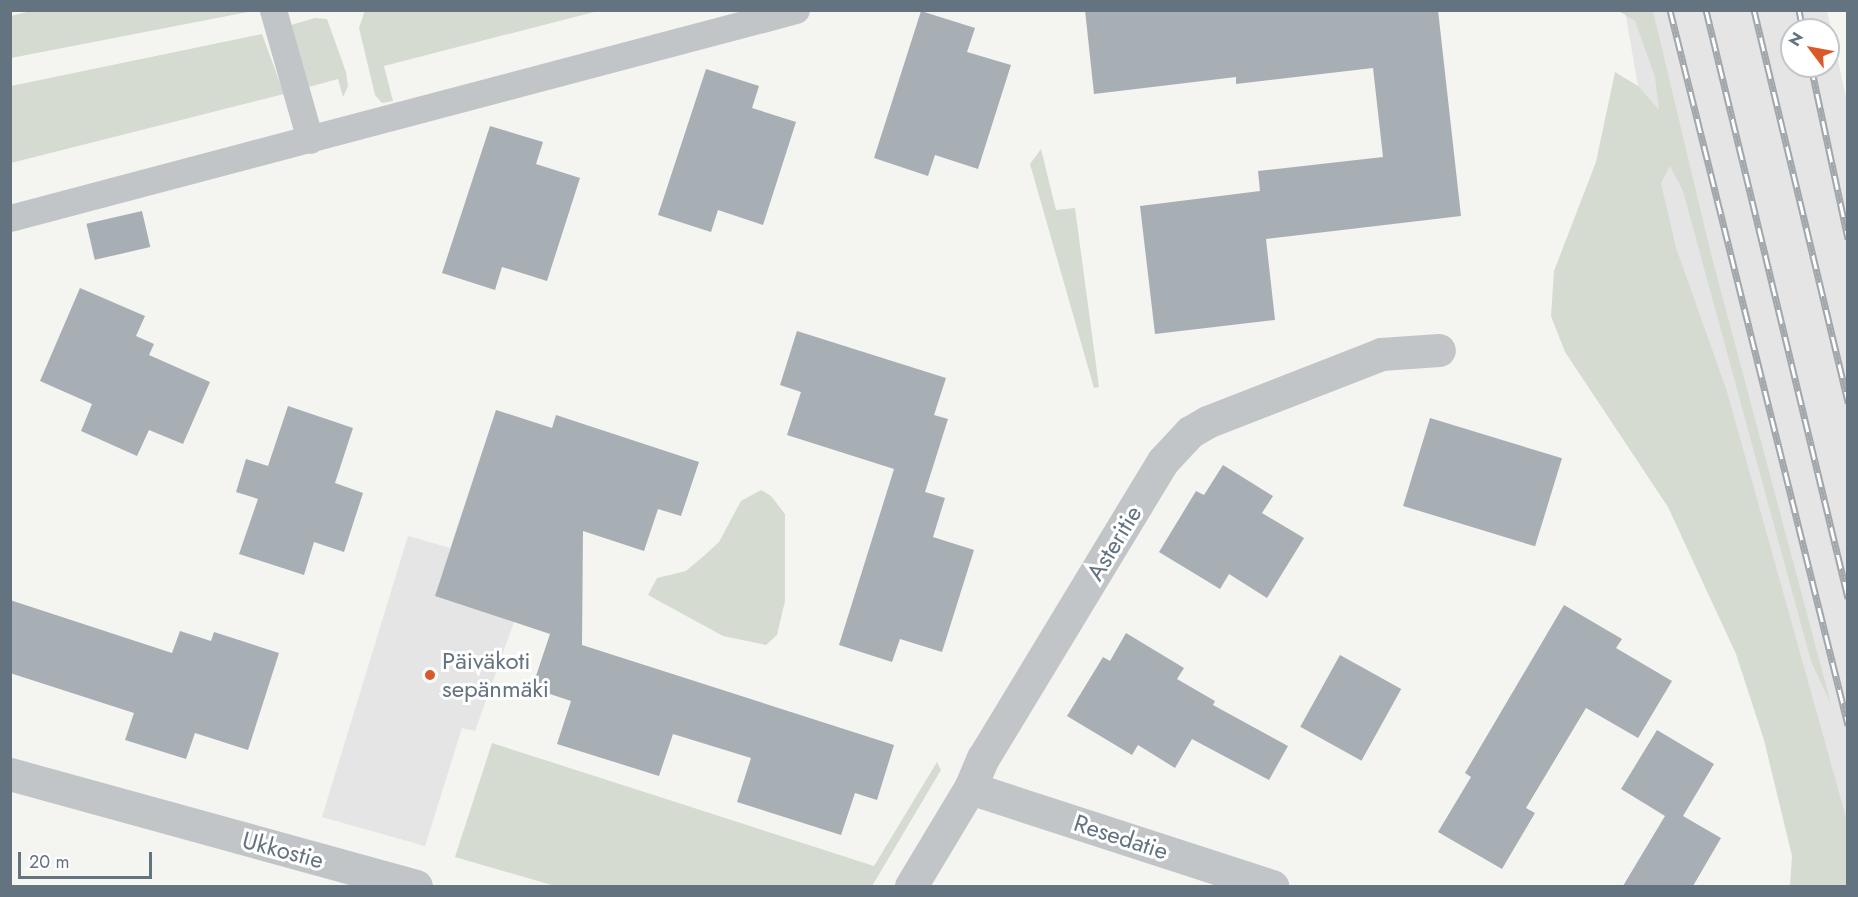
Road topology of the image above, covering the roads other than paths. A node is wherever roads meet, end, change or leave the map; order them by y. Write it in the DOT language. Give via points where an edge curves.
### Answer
graph roads {
  1 [pos="273,10"];
  2 [pos="796,10"];
  3 [pos="310,140"];
  4 [pos="10,218"];
  5 [pos="1439,350"];
  6 [pos="10,774"];
  7 [pos="970,788"];
  8 [pos="416,886"];
  9 [pos="910,886"];
  10 [pos="1272,886"];
  1 -- 3 [label="lane"];
  2 -- 3 [label="lane"];
  3 -- 4 [label="lane"];
  5 -- 7 [label="street, Asteritie" via="1381,354 1190,432 1163,461 983,758"];
  6 -- 8 [label="street, Ukkostie"];
  7 -- 9 [label="street, Asteritie"];
  7 -- 10 [label="street, Resedatie"];
}
